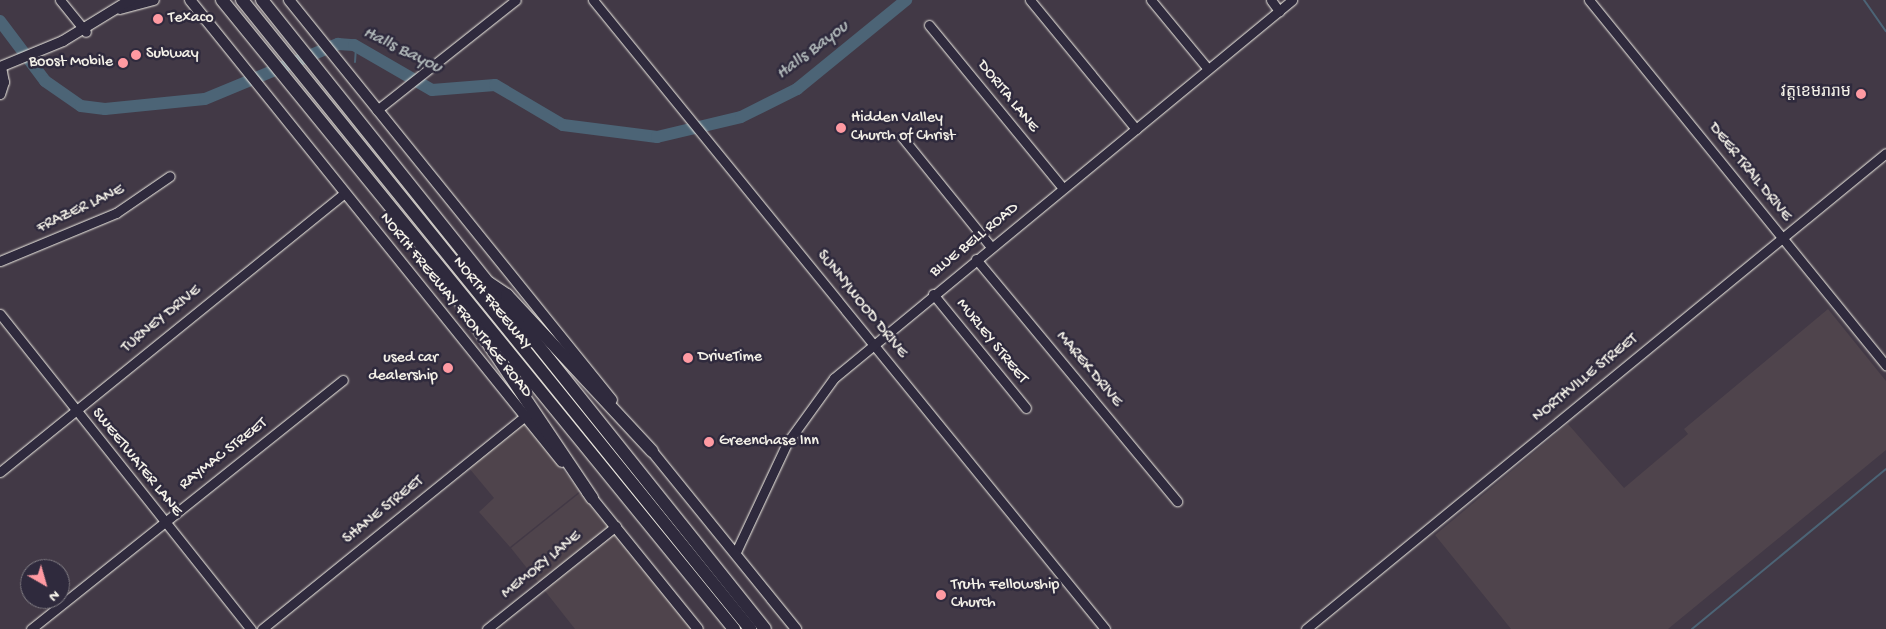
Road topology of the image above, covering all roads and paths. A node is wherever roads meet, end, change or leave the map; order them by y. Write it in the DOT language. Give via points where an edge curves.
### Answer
graph roads {
  1 [pos="60,0"];
  2 [pos="154,0"];
  3 [pos="222,0"];
  4 [pos="242,0"];
  5 [pos="262,0"];
  6 [pos="281,0"];
  7 [pos="289,0"];
  8 [pos="516,0"];
  9 [pos="593,0"];
  10 [pos="1030,0"];
  11 [pos="1151,0"];
  12 [pos="1271,0"];
  13 [pos="1292,0"];
  14 [pos="1589,0"];
  15 [pos="192,2"];
  16 [pos="124,4"];
  17 [pos="1279,10"];
  18 [pos="929,25"];
  19 [pos="313,28"];
  20 [pos="85,31"];
  21 [pos="3,66"];
  22 [pos="1208,69"];
  23 [pos="0,94"];
  24 [pos="376,110"];
  25 [pos="1136,129"];
  26 [pos="902,137"];
  27 [pos="1886,153"];
  28 [pos="170,176"];
  29 [pos="1063,188"];
  30 [pos="344,193"];
  31 [pos="1782,238"];
  32 [pos="991,247"];
  33 [pos="976,259"];
  34 [pos="0,261"];
  35 [pos="479,277"];
  36 [pos="450,278"];
  37 [pos="933,294"];
  38 [pos="0,314"];
  39 [pos="873,343"];
  40 [pos="1886,365"];
  41 [pos="343,380"];
  42 [pos="1026,408"];
  43 [pos="74,411"];
  44 [pos="524,417"];
  45 [pos="652,452"];
  46 [pos="0,472"];
  47 [pos="592,498"];
  48 [pos="1177,501"];
  49 [pos="164,522"];
  50 [pos="616,526"];
  51 [pos="735,554"];
  52 [pos="31,629"];
  53 [pos="251,629"];
  54 [pos="262,629"];
  55 [pos="487,629"];
  56 [pos="698,629"];
  57 [pos="734,629"];
  58 [pos="750,629"];
  59 [pos="765,629"];
  60 [pos="796,629"];
  61 [pos="1105,629"];
  62 [pos="1306,629"];
  1 -- 20 [label="street"];
  2 -- 16 [label="main road"];
  3 -- 36 [label="highway, NORTH FREEWAY"];
  4 -- 58 [label="highway, NORTH FREEWAY"];
  5 -- 35 [label="highway, NORTH FREEWAY"];
  6 -- 19 [label="main road"];
  7 -- 19 [label="main road"];
  8 -- 24 [label="street"];
  9 -- 39 [label="street, SUNNYWOOD DRIVE"];
  10 -- 25 [label="street"];
  11 -- 22 [label="street"];
  12 -- 17 [label="street"];
  13 -- 17 [label="street, BLUE BELL ROAD"];
  14 -- 31 [label="street, DEER TRAIL DRIVE"];
  15 -- 30 [label="main road, NORTH FREEWAY FRONTAGE ROAD"];
  16 -- 20 [label="main road"];
  17 -- 22 [label="street, BLUE BELL ROAD"];
  18 -- 29 [label="street, DORITA LANE"];
  19 -- 24 [label="main road"];
  20 -- 21 [label="main road"];
  21 -- 23 [label="street" via="4,82"];
  22 -- 25 [label="street, BLUE BELL ROAD"];
  24 -- 45 [label="main road"];
  25 -- 29 [label="street, BLUE BELL ROAD"];
  26 -- 32 [label="street"];
  27 -- 31 [label="street, NORTHVILLE STREET"];
  28 -- 34 [label="street, FRAZER LANE" via="116,213"];
  29 -- 32 [label="street, BLUE BELL ROAD"];
  30 -- 43 [label="street, TURNEY DRIVE"];
  30 -- 44 [label="main road, NORTH FREEWAY FRONTAGE ROAD"];
  31 -- 40 [label="street, DEER TRAIL DRIVE"];
  31 -- 62 [label="street, NORTHVILLE STREET"];
  32 -- 33 [label="street, BLUE BELL ROAD"];
  33 -- 37 [label="street, BLUE BELL ROAD"];
  33 -- 48 [label="street, MAREK DRIVE"];
  35 -- 45 [label="highway" via="507,294"];
  35 -- 59 [label="highway, NORTH FREEWAY"];
  36 -- 47 [label="highway" via="461,305"];
  36 -- 57 [label="highway, NORTH FREEWAY"];
  37 -- 39 [label="street, BLUE BELL ROAD"];
  37 -- 42 [label="street, MURLEY STREET"];
  38 -- 43 [label="street, SWEETWATER LANE"];
  39 -- 51 [label="street, BLUE BELL ROAD" via="834,378 787,443"];
  39 -- 61 [label="street, SUNNYWOOD DRIVE"];
  41 -- 49 [label="street, RAYMAC STREET"];
  43 -- 46 [label="street, TURNEY DRIVE"];
  43 -- 49 [label="street, SWEETWATER LANE"];
  44 -- 47 [label="main road, NORTH FREEWAY FRONTAGE ROAD"];
  44 -- 54 [label="street, SHANE STREET"];
  45 -- 51 [label="main road"];
  47 -- 50 [label="main road, NORTH FREEWAY FRONTAGE ROAD"];
  49 -- 52 [label="street, RAYMAC STREET"];
  49 -- 53 [label="street, SWEETWATER LANE"];
  50 -- 55 [label="street, MEMORY LANE"];
  50 -- 56 [label="main road, NORTH FREEWAY FRONTAGE ROAD"];
  51 -- 60 [label="main road"];
}
